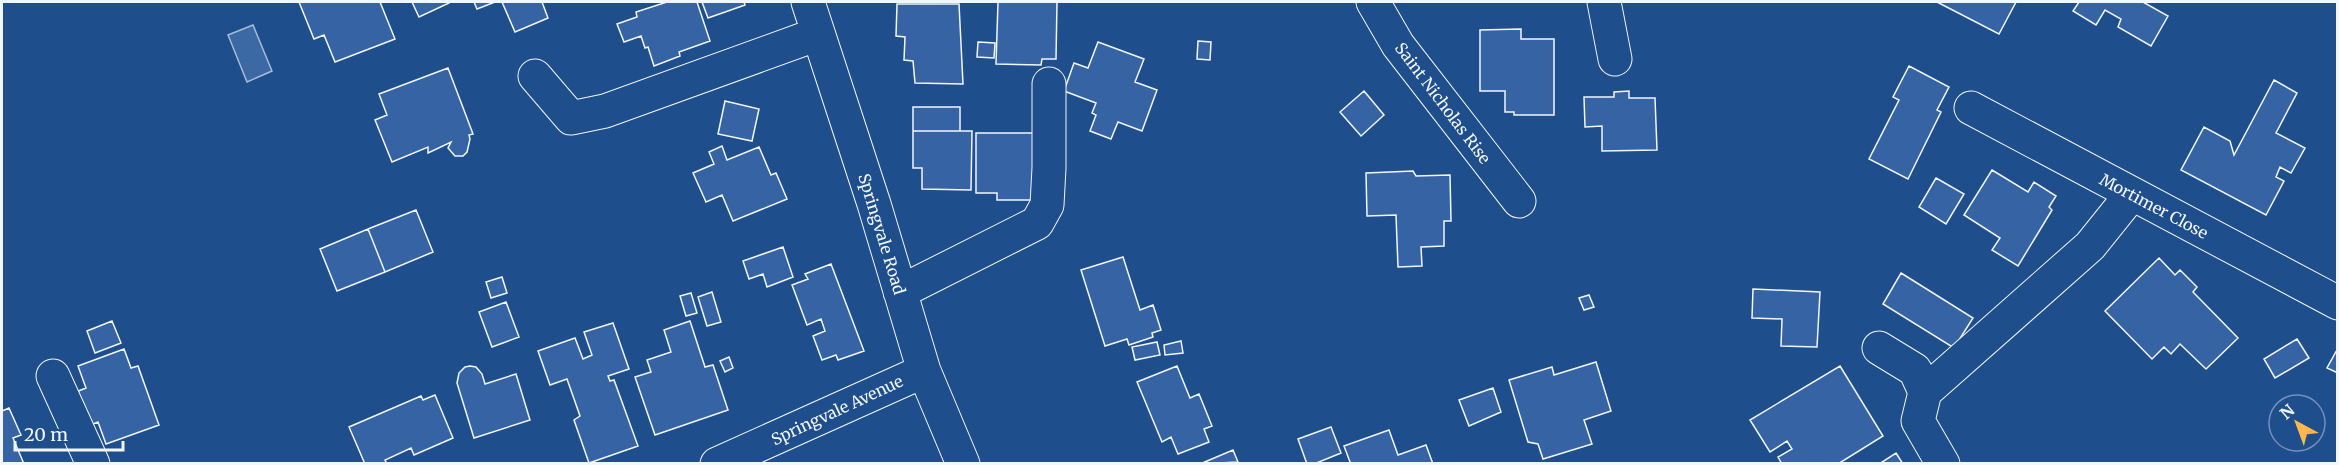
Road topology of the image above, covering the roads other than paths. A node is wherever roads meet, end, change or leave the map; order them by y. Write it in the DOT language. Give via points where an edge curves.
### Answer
graph roads {
  1 [pos="808,2"];
  2 [pos="1373,2"];
  3 [pos="1604,2"];
  4 [pos="818,34"];
  5 [pos="1615,59"];
  6 [pos="535,76"];
  7 [pos="1049,84"];
  8 [pos="1971,108"];
  9 [pos="2131,195"];
  10 [pos="1519,201"];
  11 [pos="900,292"];
  12 [pos="2337,303"];
  13 [pos="1880,348"];
  14 [pos="924,371"];
  15 [pos="53,376"];
  16 [pos="1925,392"];
  17 [pos="93,464"];
  18 [pos="717,464"];
  19 [pos="963,464"];
  20 [pos="1943,464"];
  1 -- 4 [label="street, Springvale Road"];
  2 -- 10 [label="street, Saint Nicholas Rise" via="1398,45"];
  3 -- 5 [label="street"];
  4 -- 6 [label="street" via="605,111 571,118"];
  4 -- 11 [label="street, Springvale Road"];
  7 -- 11 [label="street" via="1047,205 1037,223"];
  8 -- 9 [label="street, Mortimer Close"];
  9 -- 12 [label="street, Mortimer Close"];
  9 -- 16 [label="street" via="2090,246"];
  11 -- 14 [label="street, Springvale Road"];
  13 -- 16 [label="street" via="1915,370"];
  14 -- 18 [label="street, Springvale Avenue"];
  14 -- 19 [label="street, Springvale Road"];
  15 -- 17 [label="street"];
  16 -- 20 [label="street" via="1918,421"];
}
